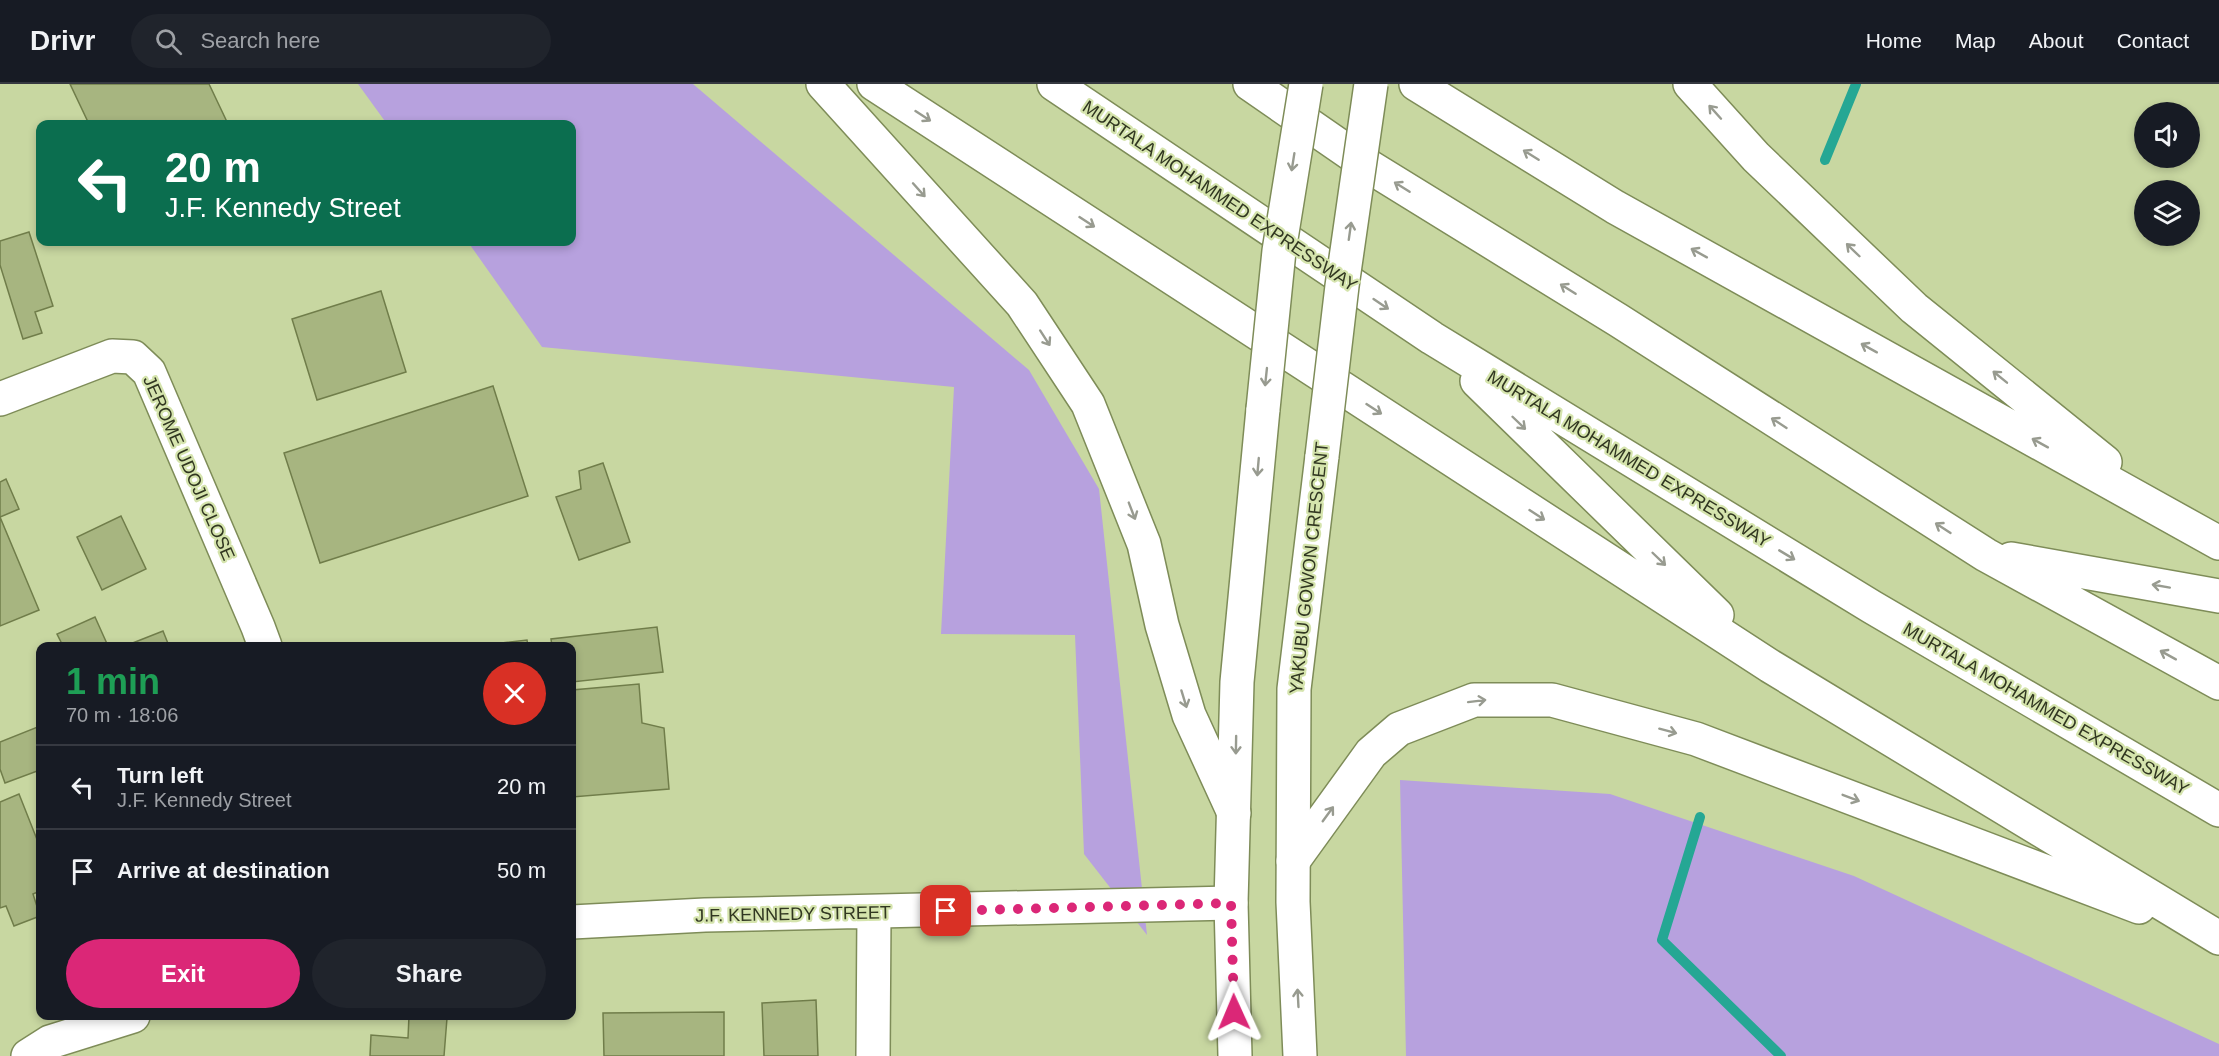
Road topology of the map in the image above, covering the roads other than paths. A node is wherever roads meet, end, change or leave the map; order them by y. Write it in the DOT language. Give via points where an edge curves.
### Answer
graph roads {
  1 [pos="823,84"];
  2 [pos="874,84"];
  3 [pos="1054,84"];
  4 [pos="1250,84"];
  5 [pos="1306,84"];
  6 [pos="1371,84"];
  7 [pos="1416,84"];
  8 [pos="1690,84"];
  9 [pos="1432,338"];
  10 [pos="0,399"];
  11 [pos="2176,519"];
  12 [pos="2219,543"];
  13 [pos="1986,555"];
  14 [pos="2219,596"];
  15 [pos="264,642"];
  16 [pos="1770,666"];
  17 [pos="2219,683"];
  18 [pos="2219,810"];
  19 [pos="1234,813"];
  20 [pos="1293,861"];
  21 [pos="1231,903"];
  22 [pos="874,913"];
  23 [pos="576,922"];
  24 [pos="2219,938"];
  25 [pos="120,1020"];
  26 [pos="28,1056"];
  27 [pos="873,1056"];
  28 [pos="1235,1056"];
  29 [pos="1300,1056"];
  1 -- 19 [label="main road, one-way" via="1022,304 1088,404 1144,543 1162,626 1189,715"];
  2 -- 16 [label="main road, one-way"];
  3 -- 9 [label="main road, MURTALA MOHAMMED EXPRESSWAY, one-way"];
  13 -- 4 [label="main road, one-way" via="1370,167"];
  5 -- 19 [label="main road, one-way, bridge" via="1279,251 1263,409 1237,682"];
  20 -- 6 [label="main road, YAKUBU GOWON CRESCENT, one-way, bridge" via="1294,689 1342,286"];
  11 -- 7 [label="main road, one-way" via="1615,207"];
  11 -- 8 [label="main road, one-way" via="1914,308 1756,157"];
  9 -- 16 [label="main road, one-way"];
  9 -- 18 [label="main road, MURTALA MOHAMMED EXPRESSWAY, one-way" via="1872,607"];
  10 -- 15 [label="main road, JEROME UDOJI CLOSE" via="112,356 133,357 149,372"];
  11 -- 12 [label="main road"];
  14 -- 13 [label="main road, one-way"];
  17 -- 13 [label="main road, one-way"];
  16 -- 24 [label="main road"];
  19 -- 21 [label="main road"];
  20 -- 24 [label="main road, one-way" via="1371,753 1399,729 1474,700 1552,700 1696,739"];
  29 -- 20 [label="main road, YAKUBU GOWON CRESCENT, one-way"];
  21 -- 22 [label="main road, J.F. KENNEDY STREET"];
  21 -- 28 [label="main road"];
  22 -- 23 [label="main road, J.F. KENNEDY STREET"];
  22 -- 27 [label="main road"];
  25 -- 26 [label="main road" via="50,1042"];
}
